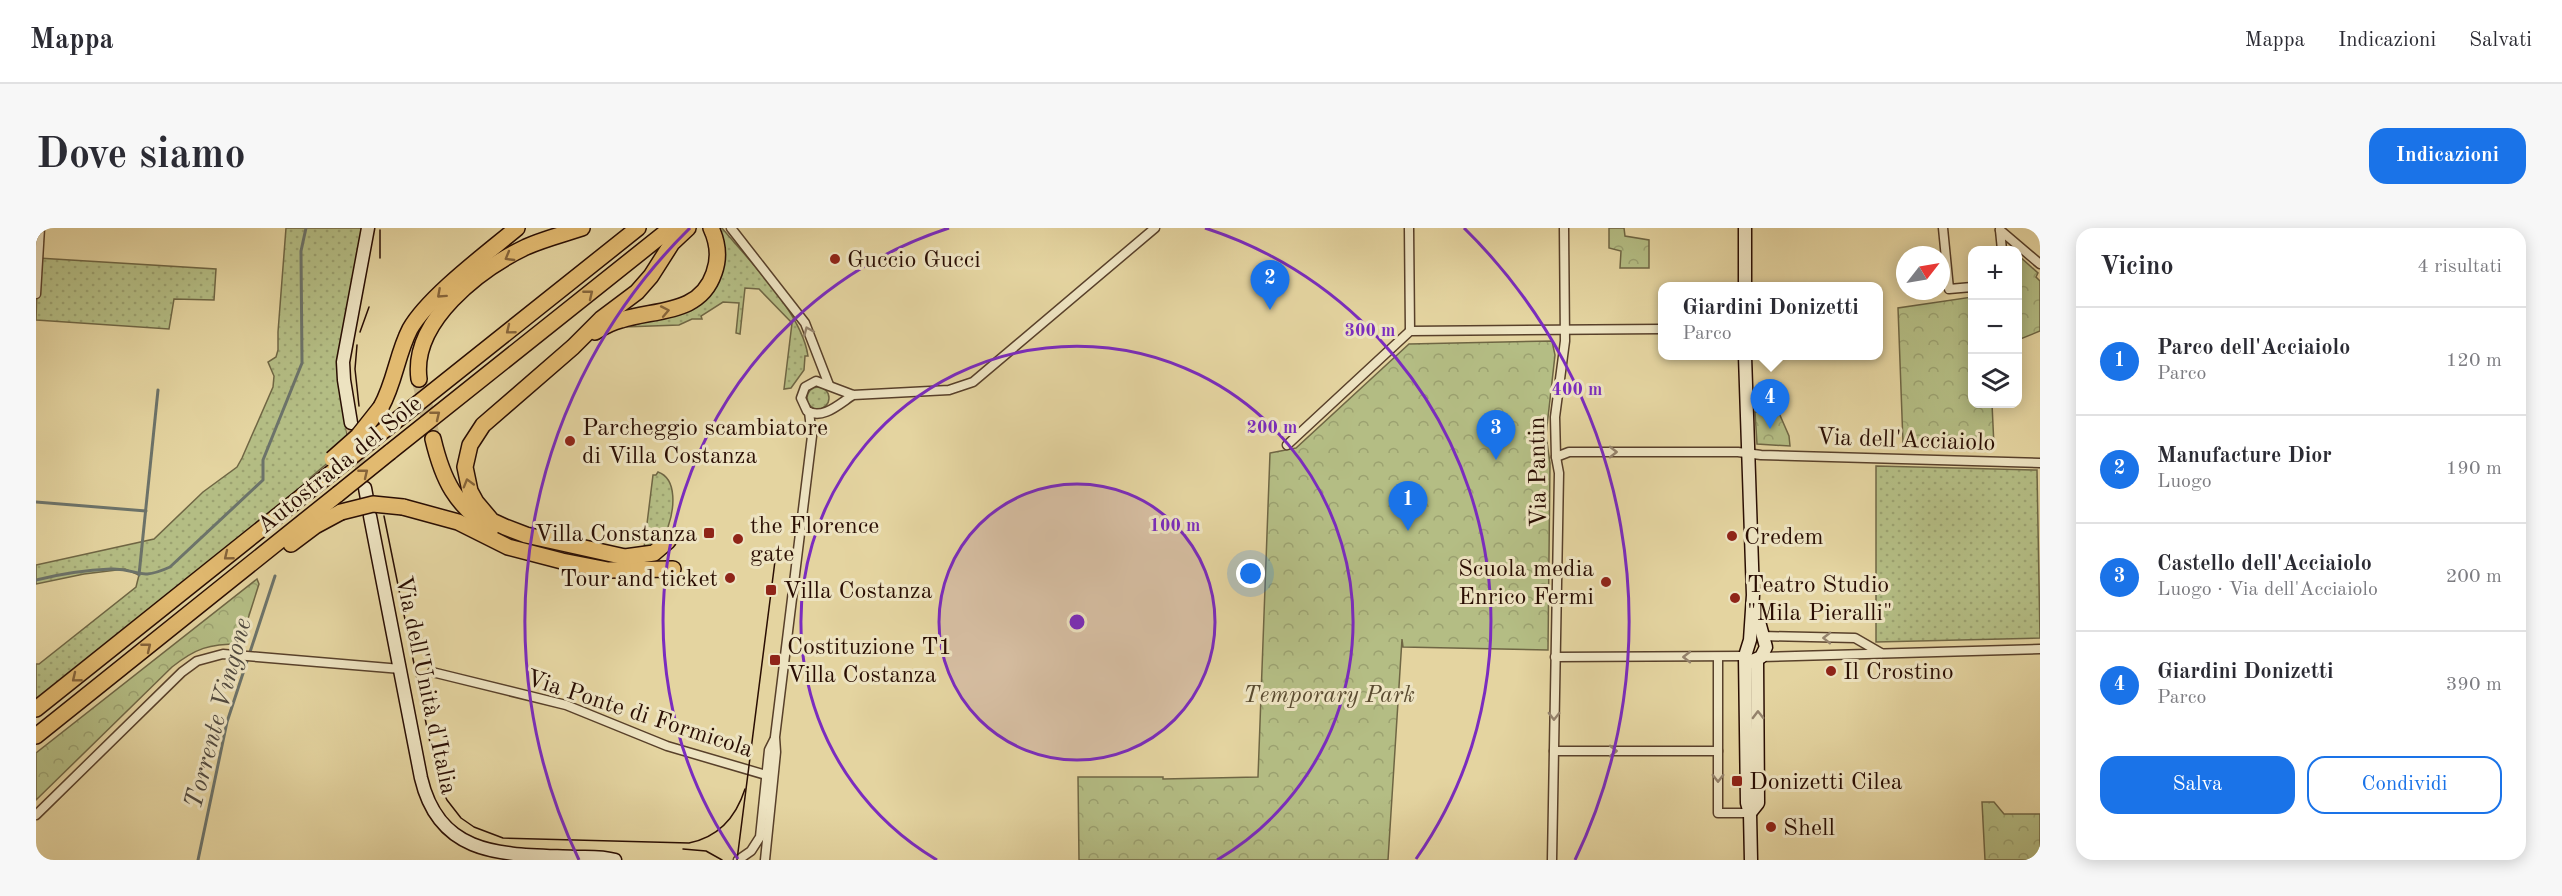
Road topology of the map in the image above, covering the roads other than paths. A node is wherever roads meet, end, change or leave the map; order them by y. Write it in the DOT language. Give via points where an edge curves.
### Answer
graph roads {
  1 [pos="40,228"];
  2 [pos="368,228"];
  3 [pos="517,228"];
  4 [pos="582,228"];
  5 [pos="638,228"];
  6 [pos="671,228"];
  7 [pos="688,228"];
  8 [pos="711,228"];
  9 [pos="730,228"];
  10 [pos="1155,228"];
  11 [pos="1408,228"];
  12 [pos="1564,228"];
  13 [pos="1745,228"];
  14 [pos="1943,228"];
  15 [pos="2000,229"];
  16 [pos="2002,246"];
  17 [pos="2040,264"];
  18 [pos="1745,282"];
  19 [pos="1968,287"];
  20 [pos="36,294"];
  21 [pos="1563,329"];
  22 [pos="1658,329"];
  23 [pos="1410,331"];
  24 [pos="573,347"];
  25 [pos="1745,360"];
  26 [pos="419,379"];
  27 [pos="829,386"];
  28 [pos="853,395"];
  29 [pos="827,411"];
  30 [pos="809,412"];
  31 [pos="351,423"];
  32 [pos="813,436"];
  33 [pos="433,439"];
  34 [pos="1287,445"];
  35 [pos="1749,453"];
  36 [pos="1556,457"];
  37 [pos="2040,463"];
  38 [pos="333,465"];
  39 [pos="370,516"];
  40 [pos="668,542"];
  41 [pos="562,561"];
  42 [pos="673,569"];
  43 [pos="208,598"];
  44 [pos="1756,638"];
  45 [pos="1869,646"];
  46 [pos="2040,650"];
  47 [pos="1881,653"];
  48 [pos="1860,656"];
  49 [pos="1555,657"];
  50 [pos="1718,657"];
  51 [pos="1752,659"];
  52 [pos="401,669"];
  53 [pos="432,672"];
  54 [pos="36,709"];
  55 [pos="36,736"];
  56 [pos="775,737"];
  57 [pos="1554,751"];
  58 [pos="1718,751"];
  59 [pos="766,775"];
  60 [pos="1750,813"];
  61 [pos="36,815"];
  62 [pos="765,858"];
  63 [pos="615,860"];
  64 [pos="738,860"];
  65 [pos="1552,860"];
  66 [pos="1751,860"];
  1 -- 20 [label="street"];
  2 -- 31 [label="street" via="343,362"];
  3 -- 38 [label="highway, one-way, bridge" via="420,315 403,343 381,407"];
  4 -- 26 [label="highway, one-way" via="514,254 490,268 452,301 437,315 427,333"];
  5 -- 38 [label="highway, Autostrada del Sole, one-way, bridge" via="387,428"];
  43 -- 6 [label="highway, Autostrada del Sole, one-way, bridge"];
  7 -- 24 [label="highway" via="672,243 644,285"];
  24 -- 8 [label="highway, one-way" via="620,320 675,309 698,298 710,284 716,267 718,249"];
  27 -- 9 [label="street, one-way" via="805,323"];
  10 -- 28 [label="street" via="973,382 949,390"];
  11 -- 23 [label="street"];
  12 -- 21 [label="street, Via Pantin"];
  13 -- 18 [label="street"];
  14 -- 19 [label="street" via="1949,289"];
  15 -- 16 [label="street"];
  15 -- 17 [label="street"];
  21 -- 22 [label="street"];
  21 -- 23 [label="street"];
  21 -- 36 [label="street, Via Pantin" via="1565,341 1555,417"];
  23 -- 34 [label="street"];
  40 -- 24 [label="highway, one-way" via="654,553 625,557 526,535 492,521 470,491 465,461 478,432"];
  25 -- 35 [label="street"];
  27 -- 28 [label="street"];
  27 -- 29 [label="street" via="834,399"];
  27 -- 30 [label="street" via="818,381 805,387 801,400"];
  28 -- 29 [label="street"];
  29 -- 30 [label="street"];
  29 -- 32 [label="street"];
  30 -- 32 [label="street"];
  32 -- 56 [label="street"];
  33 -- 41 [label="highway" via="446,480 468,511 509,542"];
  36 -- 35 [label="street, Via dell'Acciaiolo, one-way" via="1569,452"];
  35 -- 37 [label="street, Via dell'Acciaiolo"];
  35 -- 44 [label="street"];
  36 -- 49 [label="street, Via Pantin" via="1559,473"];
  38 -- 54 [label="highway, Autostrada del Sole, one-way" via="311,477 290,506"];
  39 -- 52 [label="street, Via dell'Unità d'Italia"];
  41 -- 42 [label="highway" via="608,570"];
  41 -- 43 [label="highway, bridge" via="508,547 458,522 403,507 373,504 341,512 315,526 265,564"];
  55 -- 43 [label="highway, Autostrada del Sole, one-way"];
  45 -- 44 [label="street, one-way" via="1855,638"];
  44 -- 51 [label="street"];
  44 -- 51 [label="street" via="1766,647"];
  45 -- 47 [label="street"];
  45 -- 48 [label="street"];
  46 -- 47 [label="street"];
  47 -- 48 [label="street"];
  48 -- 51 [label="street"];
  50 -- 49 [label="street, one-way"];
  49 -- 57 [label="street, Via Pantin, one-way"];
  50 -- 51 [label="street"];
  50 -- 58 [label="street"];
  51 -- 60 [label="street" via="1747,803"];
  52 -- 61 [label="street" via="209,656 186,668"];
  52 -- 63 [label="street, Via dell'Unità d'Italia" via="423,787 433,811 449,830 468,843 495,853"];
  53 -- 59 [label="street, Via Ponte di Formicola" via="566,705 668,746"];
  56 -- 59 [label="street"];
  56 -- 62 [label="street"];
  57 -- 58 [label="street, one-way"];
  57 -- 65 [label="street, Via Pantin"];
  58 -- 60 [label="street, one-way" via="1718,813"];
  59 -- 64 [label="street" via="761,832 754,848"];
  60 -- 66 [label="street"];
}
